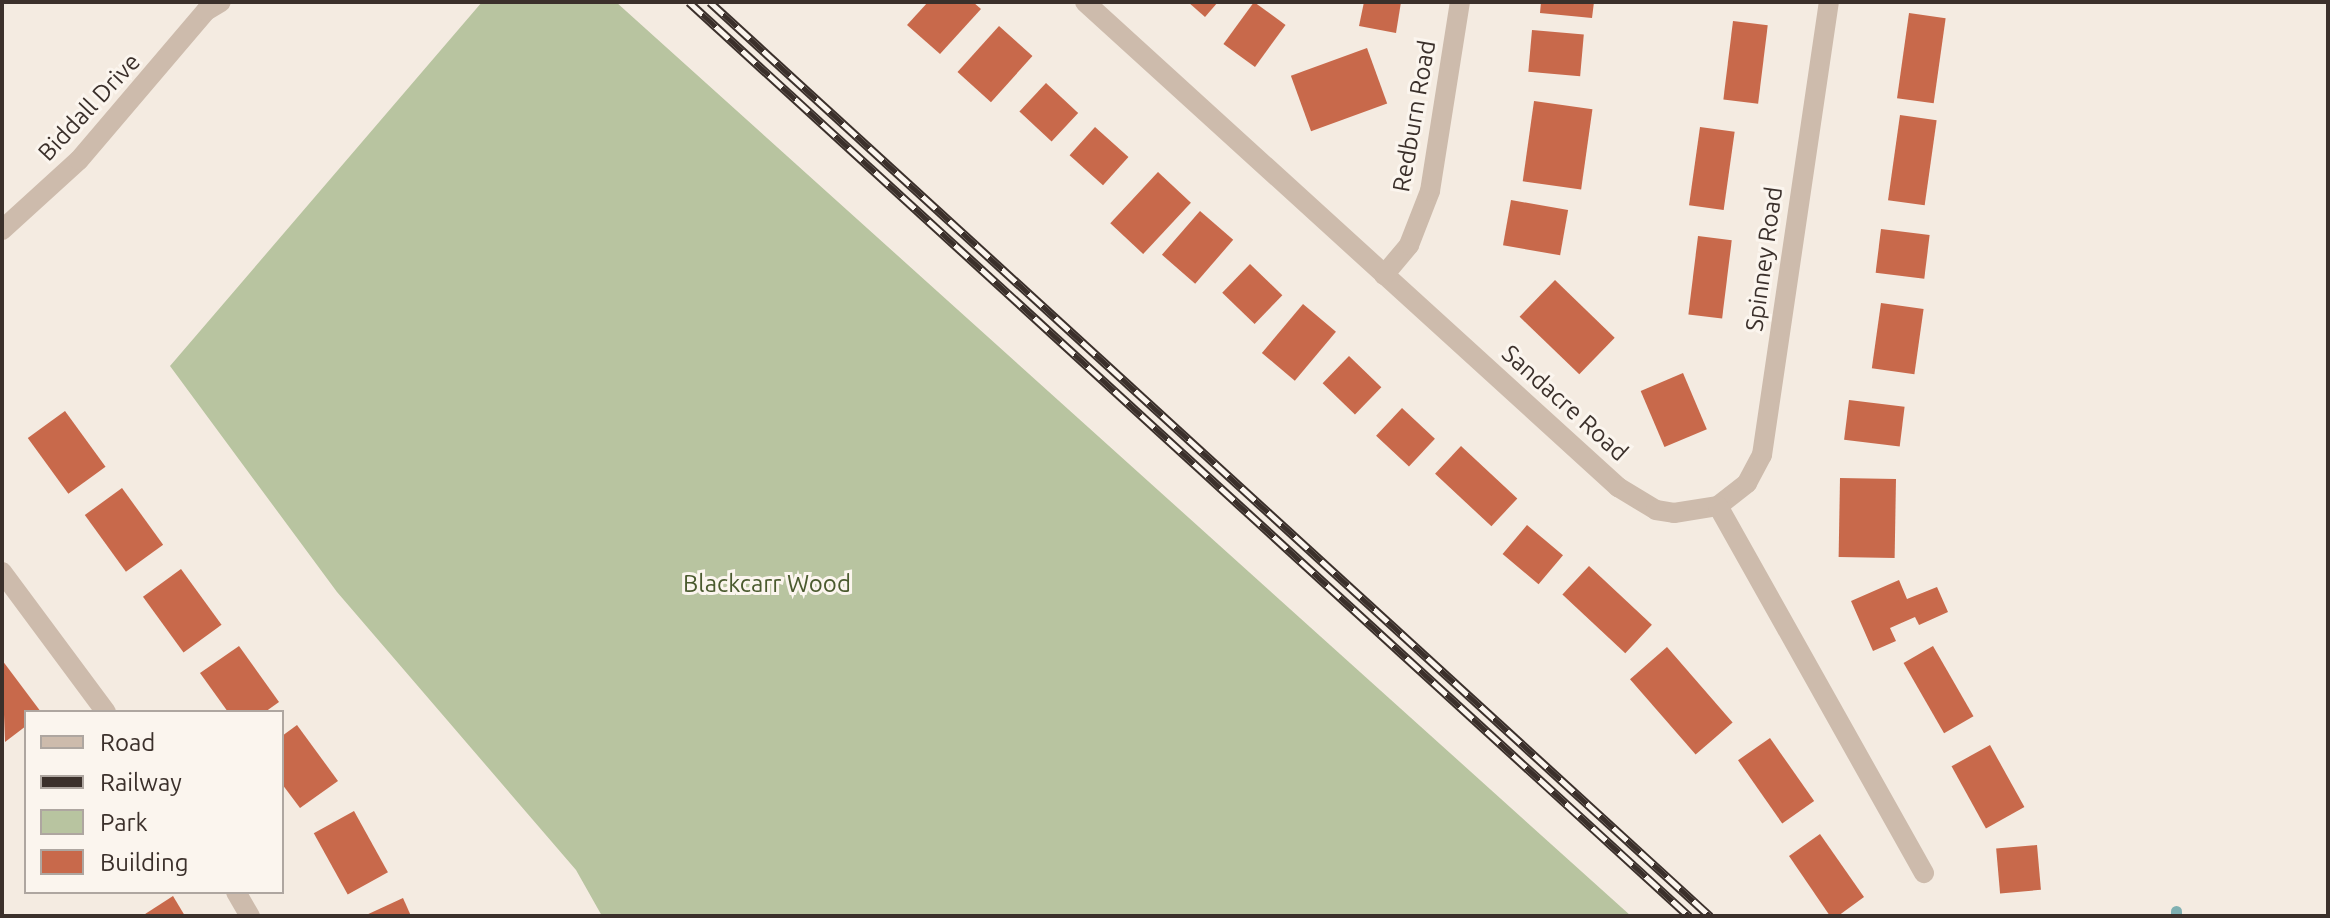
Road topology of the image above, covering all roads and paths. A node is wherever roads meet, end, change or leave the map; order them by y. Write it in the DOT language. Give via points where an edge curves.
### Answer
graph roads {
  1 [pos="1085,2"];
  2 [pos="1460,2"];
  3 [pos="1829,2"];
  4 [pos="208,5"];
  5 [pos="2,230"];
  6 [pos="1384,275"];
  7 [pos="1718,506"];
  8 [pos="2,572"];
  9 [pos="105,710"];
  10 [pos="1924,873"];
  11 [pos="237,894"];
  12 [pos="250,916"];
  1 -- 6 [label="street, Sandacre Road"];
  2 -- 6 [label="street, Redburn Road" via="1430,191 1409,245"];
  3 -- 7 [label="street, Spinney Road" via="1762,455 1747,483"];
  4 -- 5 [label="street, Biddall Drive" via="79,160"];
  6 -- 7 [label="street, Sandacre Road" via="1640,502 1674,513"];
  7 -- 10 [label="street"];
  8 -- 9 [label="street"];
  11 -- 12 [label="street"];
}
